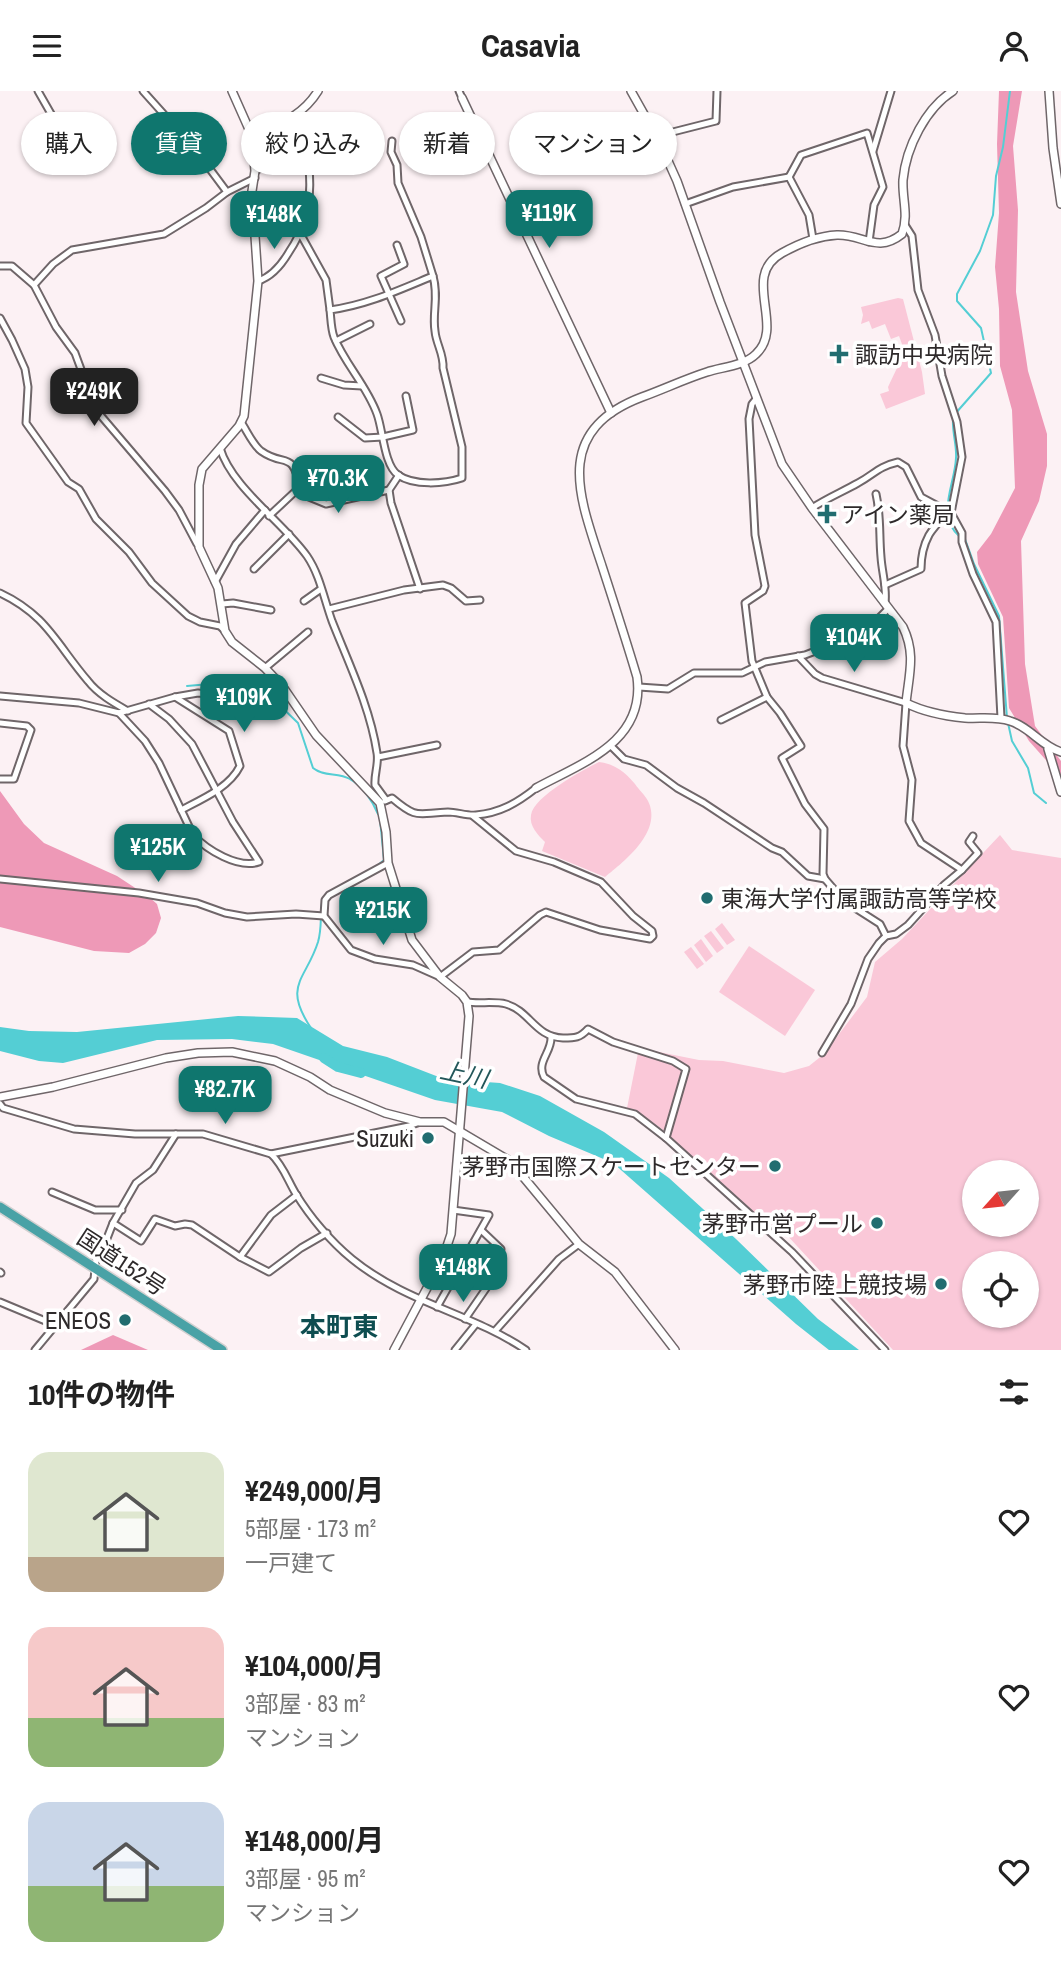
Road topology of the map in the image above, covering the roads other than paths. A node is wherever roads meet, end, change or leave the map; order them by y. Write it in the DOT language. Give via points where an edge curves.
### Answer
graph roads {
  1 [pos="38,91"];
  2 [pos="143,91"];
  3 [pos="232,91"];
  4 [pos="318,91"];
  5 [pos="631,91"];
  6 [pos="717,91"];
  7 [pos="891,91"];
  8 [pos="953,91"];
  9 [pos="1049,91"];
  10 [pos="461,94"];
  11 [pos="50,112"];
  12 [pos="241,112"];
  13 [pos="301,112"];
  14 [pos="643,112"];
  15 [pos="677,131"];
  16 [pos="392,141"];
  17 [pos="873,151"];
  18 [pos="255,175"];
  19 [pos="309,175"];
  20 [pos="673,175"];
  21 [pos="789,177"];
  22 [pos="227,192"];
  23 [pos="685,204"];
  24 [pos="1061,204"];
  25 [pos="905,225"];
  26 [pos="300,235"];
  27 [pos="813,239"];
  28 [pos="869,242"];
  29 [pos="397,245"];
  30 [pos="0,266"];
  31 [pos="433,276"];
  32 [pos="258,281"];
  33 [pos="34,285"];
  34 [pos="389,294"];
  35 [pos="330,310"];
  36 [pos="0,318"];
  37 [pos="401,321"];
  38 [pos="370,324"];
  39 [pos="336,341"];
  40 [pos="743,362"];
  41 [pos="321,378"];
  42 [pos="362,386"];
  43 [pos="406,396"];
  44 [pos="756,399"];
  45 [pos="611,413"];
  46 [pos="338,417"];
  47 [pos="241,422"];
  48 [pos="383,437"];
  49 [pos="220,448"];
  50 [pos="399,475"];
  51 [pos="300,487"];
  52 [pos="389,490"];
  53 [pos="876,494"];
  54 [pos="812,508"];
  55 [pos="265,510"];
  56 [pos="944,510"];
  57 [pos="951,513"];
  58 [pos="269,516"];
  59 [pos="289,534"];
  60 [pos="199,547"];
  61 [pos="254,569"];
  62 [pos="215,582"];
  63 [pos="885,585"];
  64 [pos="321,589"];
  65 [pos="420,589"];
  66 [pos="0,593"];
  67 [pos="480,600"];
  68 [pos="304,601"];
  69 [pos="222,604"];
  70 [pos="886,606"];
  71 [pos="329,609"];
  72 [pos="271,610"];
  73 [pos="225,631"];
  74 [pos="308,632"];
  75 [pos="798,656"];
  76 [pos="755,666"];
  77 [pos="265,668"];
  78 [pos="639,687"];
  79 [pos="279,688"];
  80 [pos="0,696"];
  81 [pos="175,697"];
  82 [pos="767,697"];
  83 [pos="906,703"];
  84 [pos="149,704"];
  85 [pos="128,711"];
  86 [pos="119,713"];
  87 [pos="1001,718"];
  88 [pos="721,720"];
  89 [pos="0,723"];
  90 [pos="437,745"];
  91 [pos="611,746"];
  92 [pos="1048,748"];
  93 [pos="1061,752"];
  94 [pos="378,757"];
  95 [pos="0,779"];
  96 [pos="536,788"];
  97 [pos="215,791"];
  98 [pos="1061,792"];
  99 [pos="383,801"];
  100 [pos="181,810"];
  101 [pos="473,816"];
  102 [pos="973,836"];
  103 [pos="388,863"];
  104 [pos="962,870"];
  105 [pos="0,879"];
  106 [pos="825,879"];
  107 [pos="322,916"];
  108 [pos="886,936"];
  109 [pos="440,977"];
  110 [pos="467,1002"];
  111 [pos="551,1037"];
  112 [pos="822,1053"];
  113 [pos="0,1097"];
  114 [pos="0,1104"];
  115 [pos="420,1122"];
  116 [pos="458,1130"];
  117 [pos="176,1134"];
  118 [pos="666,1138"];
  119 [pos="271,1154"];
  120 [pos="52,1192"];
  121 [pos="297,1195"];
  122 [pos="0,1207"];
  123 [pos="122,1210"];
  124 [pos="453,1210"];
  125 [pos="113,1223"];
  126 [pos="481,1230"];
  127 [pos="327,1233"];
  128 [pos="579,1244"];
  129 [pos="240,1257"];
  130 [pos="96,1267"];
  131 [pos="0,1301"];
  132 [pos="421,1301"];
  133 [pos="437,1307"];
  134 [pos="465,1319"];
  135 [pos="476,1324"];
  136 [pos="55,1325"];
  137 [pos="495,1331"];
  138 [pos="669,1348"];
  139 [pos="35,1350"];
  140 [pos="222,1350"];
  141 [pos="394,1350"];
  142 [pos="455,1350"];
  143 [pos="526,1350"];
  144 [pos="885,1350"];
  1 -- 11 [label="street"];
  2 -- 22 [label="street"];
  3 -- 12 [label="street"];
  4 -- 13 [label="street"];
  5 -- 14 [label="street"];
  6 -- 15 [label="street" via="716,121"];
  7 -- 17 [label="street"];
  8 -- 25 [label="street" via="930,110 906,165"];
  9 -- 24 [label="street"];
  10 -- 45 [label="street"];
  16 -- 31 [label="street" via="398,183"];
  17 -- 21 [label="street" via="867,133 801,155"];
  17 -- 28 [label="street" via="883,187 874,205"];
  18 -- 22 [label="street"];
  18 -- 32 [label="street"];
  19 -- 26 [label="street"];
  20 -- 23 [label="street"];
  21 -- 23 [label="street" via="733,187"];
  21 -- 27 [label="street" via="809,215"];
  22 -- 33 [label="street" via="164,234 72,250"];
  23 -- 40 [label="street"];
  25 -- 28 [label="street" via="902,234 886,244"];
  25 -- 57 [label="street" via="912,236 918,290 935,335 956,419 962,457"];
  26 -- 32 [label="street" via="283,262"];
  26 -- 35 [label="street" via="326,280"];
  27 -- 28 [label="street" via="838,235"];
  27 -- 40 [label="street" via="781,253 766,268 762,284 767,334 758,353"];
  29 -- 34 [label="street" via="404,264 381,276"];
  30 -- 33 [label="street" via="12,266"];
  31 -- 34 [label="street"];
  31 -- 50 [label="street" via="434,331 462,447 462,478 419,481"];
  32 -- 47 [label="street"];
  33 -- 60 [label="street" via="75,353 96,410 165,491"];
  34 -- 35 [label="street"];
  34 -- 37 [label="street"];
  35 -- 39 [label="street"];
  36 -- 73 [label="street" via="25,369 26,422 68,482 79,489 96,519 152,583 188,616"];
  38 -- 39 [label="street"];
  39 -- 42 [label="street"];
  40 -- 44 [label="street"];
  40 -- 45 [label="street" via="704,373"];
  41 -- 42 [label="street"];
  42 -- 48 [label="street" via="375,408"];
  43 -- 48 [label="street" via="414,430"];
  44 -- 54 [label="street" via="782,464"];
  44 -- 76 [label="street" via="749,419 755,535 765,586 745,603"];
  45 -- 78 [label="street" via="593,431 581,454 580,493"];
  46 -- 48 [label="street" via="365,438"];
  47 -- 49 [label="street"];
  47 -- 51 [label="street" via="259,450 296,468"];
  48 -- 50 [label="street" via="391,466"];
  49 -- 55 [label="street" via="224,462"];
  49 -- 60 [label="street" via="202,469"];
  50 -- 52 [label="street"];
  51 -- 52 [label="street" via="326,504"];
  51 -- 58 [label="street"];
  52 -- 65 [label="street"];
  53 -- 63 [label="street"];
  54 -- 56 [label="street" via="877,469 898,462 906,467 920,497"];
  54 -- 70 [label="street"];
  55 -- 58 [label="street"];
  55 -- 62 [label="street" via="236,544"];
  56 -- 57 [label="street"];
  56 -- 63 [label="street" via="927,540 920,569"];
  57 -- 87 [label="street" via="996,622"];
  58 -- 59 [label="street"];
  59 -- 61 [label="street"];
  59 -- 64 [label="street" via="315,570"];
  60 -- 62 [label="street"];
  62 -- 69 [label="street"];
  63 -- 70 [label="street"];
  64 -- 68 [label="street"];
  64 -- 71 [label="street"];
  65 -- 67 [label="street" via="443,585 466,601"];
  65 -- 71 [label="street"];
  66 -- 85 [label="street" via="35,614 88,681"];
  69 -- 72 [label="street"];
  69 -- 73 [label="street"];
  70 -- 75 [label="street" via="864,632"];
  70 -- 83 [label="street" via="911,642"];
  71 -- 94 [label="street" via="361,694"];
  73 -- 77 [label="street"];
  74 -- 77 [label="street"];
  75 -- 76 [label="street"];
  75 -- 83 [label="street" via="822,678"];
  76 -- 78 [label="street" via="736,674 694,673 663,690"];
  76 -- 82 [label="street"];
  77 -- 79 [label="street"];
  78 -- 91 [label="street" via="628,727"];
  79 -- 81 [label="street" via="241,698 198,693"];
  79 -- 99 [label="street" via="316,735"];
  80 -- 86 [label="street" via="79,703"];
  81 -- 84 [label="street"];
  81 -- 97 [label="street" via="229,731 240,766"];
  82 -- 88 [label="street"];
  82 -- 106 [label="street" via="801,746 782,758 805,804 824,829"];
  83 -- 87 [label="street" via="930,712"];
  83 -- 104 [label="street" via="903,746 912,780 909,821 921,843"];
  84 -- 85 [label="street"];
  84 -- 97 [label="street" via="192,744"];
  85 -- 86 [label="street"];
  86 -- 100 [label="street" via="159,762"];
  87 -- 92 [label="street"];
  89 -- 95 [label="street" via="27,726 31,733 14,779"];
  90 -- 94 [label="street"];
  91 -- 96 [label="street"];
  91 -- 106 [label="street" via="624,759 646,765 782,852 808,876"];
  92 -- 93 [label="street"];
  92 -- 98 [label="street"];
  94 -- 99 [label="street" via="375,785"];
  96 -- 101 [label="street" via="502,810"];
  97 -- 100 [label="street"];
  97 -- 100 [label="street" via="259,862 250,865 202,845"];
  99 -- 101 [label="street" via="392,798 418,815 457,812"];
  99 -- 103 [label="street"];
  101 -- 109 [label="street" via="516,851 601,882 653,936 621,935 546,912 499,950 473,952"];
  102 -- 104 [label="street" via="969,842 978,853"];
  103 -- 107 [label="street" via="329,895"];
  103 -- 109 [label="street" via="412,940"];
  104 -- 108 [label="street" via="908,925"];
  105 -- 107 [label="street" via="139,894 247,917"];
  106 -- 108 [label="street" via="850,906 880,924"];
  107 -- 109 [label="street" via="351,950 413,965"];
  108 -- 112 [label="street" via="868,959 851,1004"];
  109 -- 110 [label="street"];
  110 -- 111 [label="street" via="506,1004"];
  110 -- 116 [label="street"];
  111 -- 118 [label="street" via="541,1064 544,1077 576,1099 635,1114"];
  111 -- 118 [label="street" via="581,1037 588,1028 686,1069"];
  113 -- 115 [label="street" via="166,1058 232,1052 275,1061 356,1102"];
  114 -- 117 [label="street" via="74,1129"];
  115 -- 116 [label="street" via="444,1122"];
  115 -- 119 [label="street"];
  116 -- 124 [label="street"];
  116 -- 128 [label="street" via="510,1161"];
  117 -- 119 [label="street" via="216,1137"];
  117 -- 123 [label="street" via="153,1170 136,1184"];
  118 -- 144 [label="street" via="792,1252"];
  119 -- 121 [label="street"];
  120 -- 123 [label="street" via="94,1210"];
  121 -- 127 [label="street"];
  121 -- 129 [label="street" via="271,1215"];
  122 -- 130 [label="highway, 国道152号"];
  123 -- 125 [label="street"];
  124 -- 126 [label="street" via="489,1215"];
  124 -- 132 [label="street" via="443,1258"];
  125 -- 129 [label="street" via="141,1241 155,1219 175,1226 185,1224"];
  125 -- 130 [label="street"];
  126 -- 133 [label="street"];
  126 -- 134 [label="street" via="501,1249 500,1264"];
  127 -- 129 [label="street" via="268,1272"];
  127 -- 132 [label="street" via="364,1268"];
  128 -- 137 [label="street" via="559,1259"];
  128 -- 138 [label="street" via="615,1272"];
  130 -- 136 [label="street" via="87,1290"];
  130 -- 140 [label="highway, 国道152号"];
  131 -- 136 [label="street"];
  132 -- 133 [label="street"];
  132 -- 141 [label="street"];
  133 -- 134 [label="street"];
  134 -- 135 [label="street"];
  135 -- 137 [label="street"];
  135 -- 142 [label="street"];
  136 -- 139 [label="street"];
  137 -- 143 [label="street"];
}
